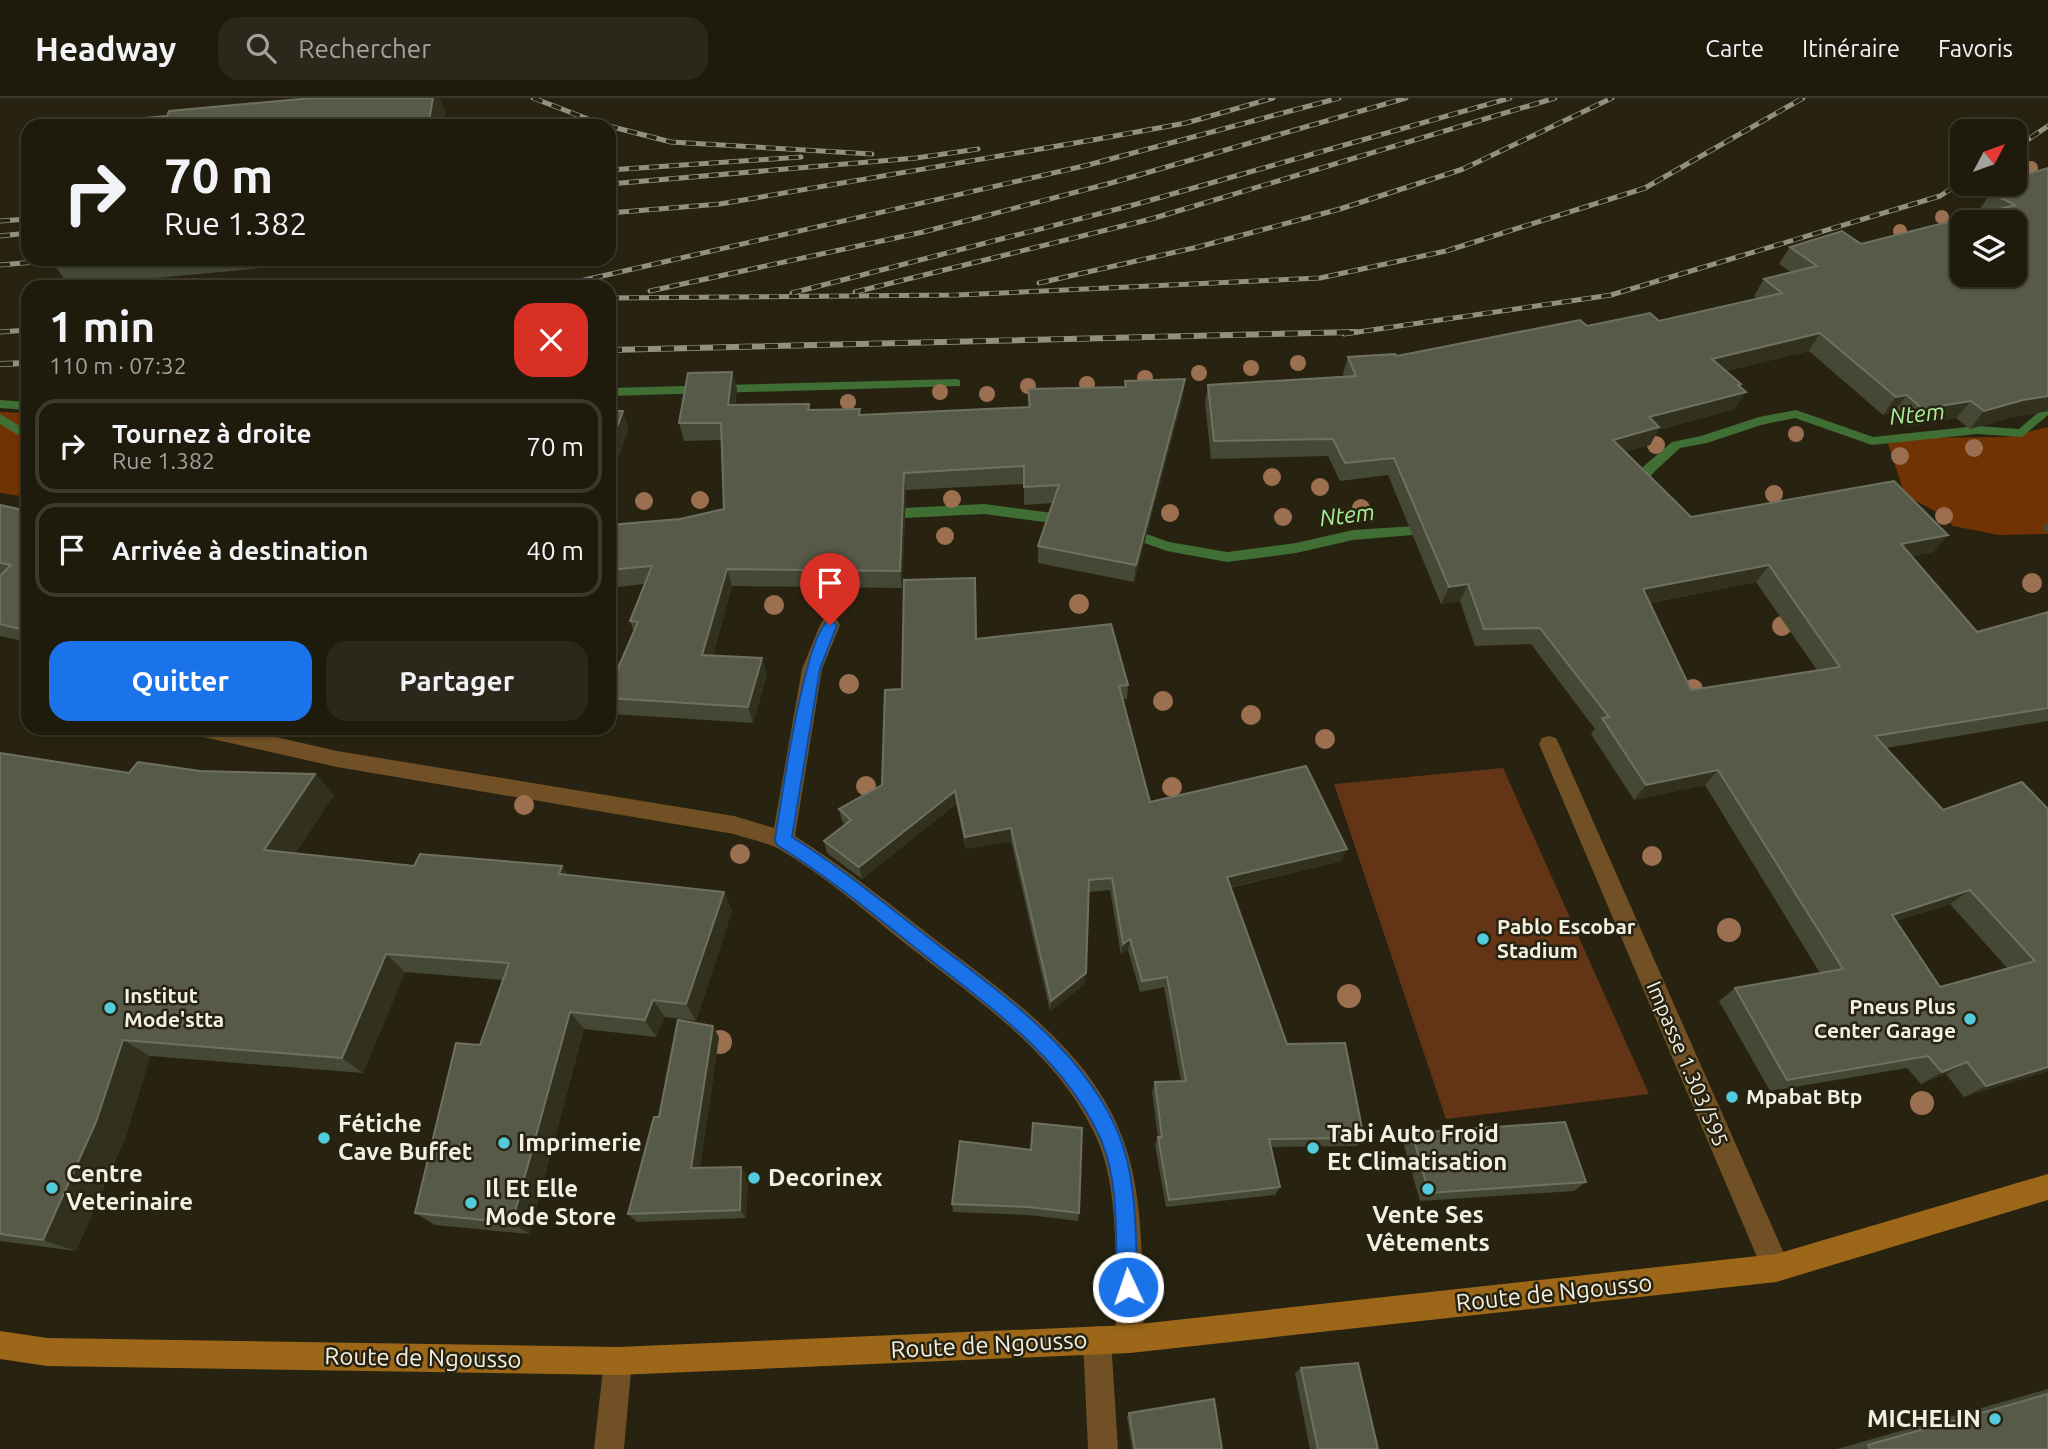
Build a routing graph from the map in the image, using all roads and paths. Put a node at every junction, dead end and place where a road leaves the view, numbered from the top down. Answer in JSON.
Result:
{"nodes":[{"id":1,"x":830,"y":625,"type":"dead end"},
{"id":2,"x":228,"y":735,"type":"edge"},
{"id":3,"x":1549,"y":744,"type":"dead end"},
{"id":4,"x":783,"y":840,"type":"junction"},
{"id":5,"x":2048,"y":1187,"type":"edge"},
{"id":6,"x":1776,"y":1268,"type":"junction"},
{"id":7,"x":1130,"y":1339,"type":"junction"},
{"id":8,"x":1097,"y":1340,"type":"junction"},
{"id":9,"x":0,"y":1345,"type":"edge"},
{"id":10,"x":618,"y":1362,"type":"junction"},
{"id":11,"x":609,"y":1449,"type":"edge"},
{"id":12,"x":1103,"y":1449,"type":"edge"}],
"edges":[{"from":1,"to":4,"type":"street"},
{"from":2,"to":4,"type":"street"},
{"from":3,"to":6,"type":"street","name":"Impasse 1.303/595"},
{"from":4,"to":7,"type":"street"},
{"from":5,"to":6,"type":"main road","name":"Route de Ngousso"},
{"from":6,"to":7,"type":"main road","name":"Route de Ngousso"},
{"from":7,"to":8,"type":"main road","name":"Route de Ngousso"},
{"from":8,"to":10,"type":"main road","name":"Route de Ngousso"},
{"from":8,"to":12,"type":"street"},
{"from":9,"to":10,"type":"main road","name":"Route de Ngousso"},
{"from":10,"to":11,"type":"street"}]}
